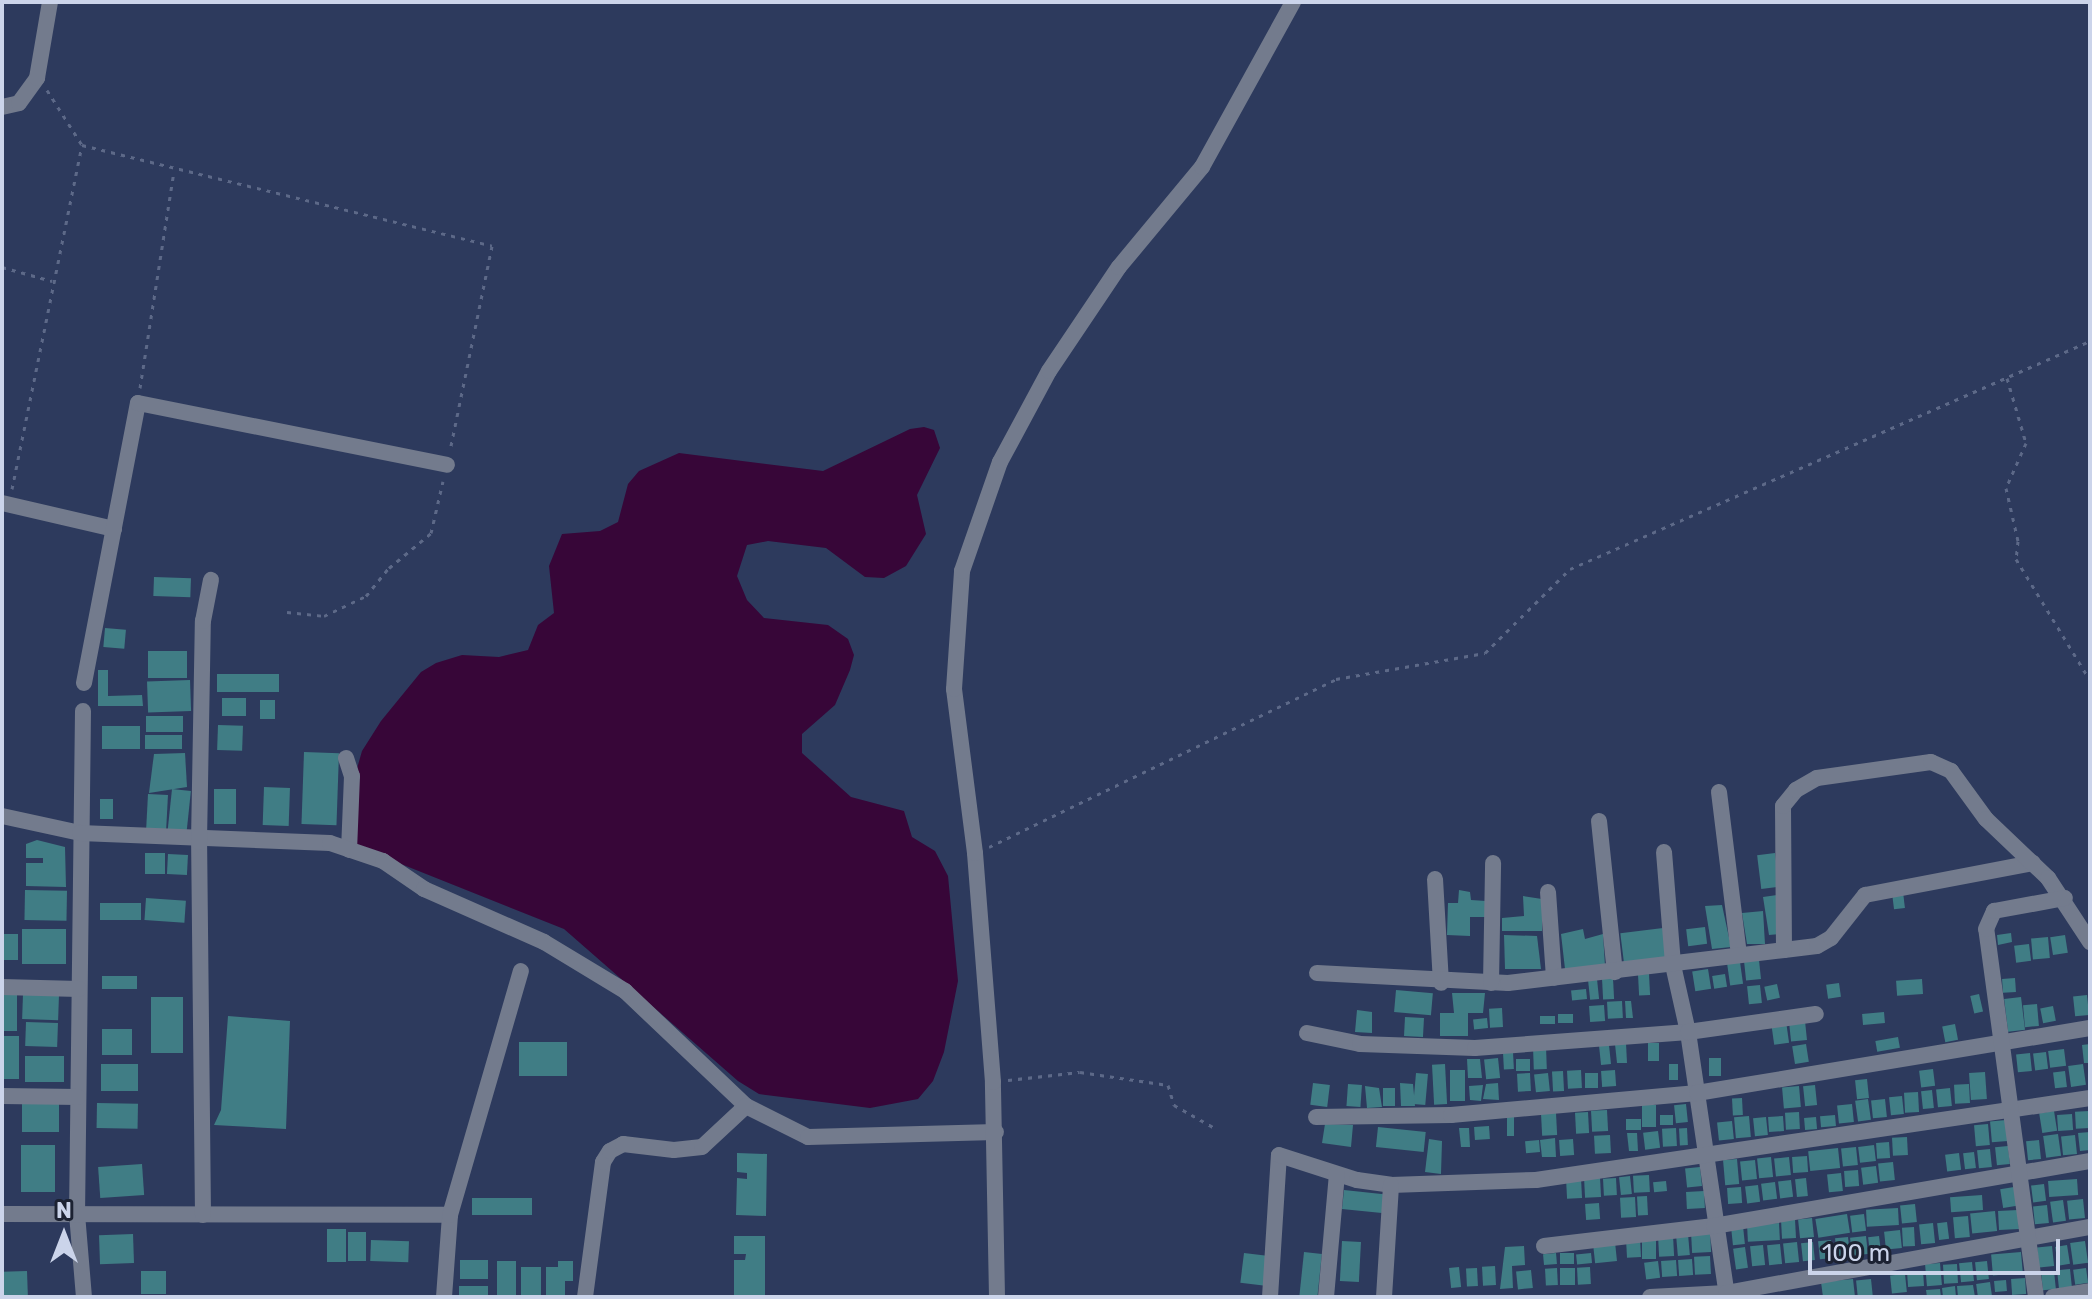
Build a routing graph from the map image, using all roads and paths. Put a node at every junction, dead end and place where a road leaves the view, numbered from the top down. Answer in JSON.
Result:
{"nodes":[{"id":1,"x":50,"y":2,"type":"edge"},
{"id":2,"x":1293,"y":2,"type":"edge"},
{"id":3,"x":37,"y":78,"type":"junction"},
{"id":4,"x":2,"y":107,"type":"edge"},
{"id":5,"x":82,"y":145,"type":"junction"},
{"id":6,"x":174,"y":171,"type":"junction"},
{"id":7,"x":2,"y":267,"type":"edge"},
{"id":8,"x":53,"y":281,"type":"junction"},
{"id":9,"x":2090,"y":341,"type":"edge"},
{"id":10,"x":2007,"y":378,"type":"junction"},
{"id":11,"x":138,"y":403,"type":"junction"},
{"id":12,"x":447,"y":465,"type":"junction"},
{"id":13,"x":5,"y":504,"type":"edge"},
{"id":14,"x":114,"y":529,"type":"junction"},
{"id":15,"x":211,"y":580,"type":"dead end"},
{"id":16,"x":287,"y":612,"type":"dead end"},
{"id":17,"x":2090,"y":680,"type":"edge"},
{"id":18,"x":84,"y":683,"type":"dead end"},
{"id":19,"x":83,"y":711,"type":"dead end"},
{"id":20,"x":346,"y":758,"type":"dead end"},
{"id":21,"x":1719,"y":792,"type":"dead end"},
{"id":22,"x":2,"y":816,"type":"edge"},
{"id":23,"x":1599,"y":821,"type":"dead end"},
{"id":24,"x":80,"y":833,"type":"junction"},
{"id":25,"x":199,"y":842,"type":"junction"},
{"id":26,"x":349,"y":850,"type":"junction"},
{"id":27,"x":1664,"y":852,"type":"dead end"},
{"id":28,"x":975,"y":853,"type":"junction"},
{"id":29,"x":1493,"y":863,"type":"dead end"},
{"id":30,"x":2033,"y":863,"type":"junction"},
{"id":31,"x":1435,"y":879,"type":"dead end"},
{"id":32,"x":1548,"y":892,"type":"dead end"},
{"id":33,"x":2065,"y":898,"type":"junction"},
{"id":34,"x":2090,"y":942,"type":"edge"},
{"id":35,"x":1784,"y":950,"type":"junction"},
{"id":36,"x":1739,"y":955,"type":"junction"},
{"id":37,"x":1673,"y":965,"type":"junction"},
{"id":38,"x":521,"y":971,"type":"dead end"},
{"id":39,"x":1615,"y":972,"type":"junction"},
{"id":40,"x":1317,"y":973,"type":"dead end"},
{"id":41,"x":1554,"y":978,"type":"junction"},
{"id":42,"x":1441,"y":983,"type":"junction"},
{"id":43,"x":1491,"y":983,"type":"junction"},
{"id":44,"x":2,"y":987,"type":"edge"},
{"id":45,"x":79,"y":989,"type":"junction"},
{"id":46,"x":1816,"y":1014,"type":"dead end"},
{"id":47,"x":2090,"y":1028,"type":"edge"},
{"id":48,"x":1688,"y":1032,"type":"junction"},
{"id":49,"x":1307,"y":1033,"type":"dead end"},
{"id":50,"x":2004,"y":1044,"type":"junction"},
{"id":51,"x":993,"y":1082,"type":"junction"},
{"id":52,"x":1697,"y":1093,"type":"junction"},
{"id":53,"x":2,"y":1096,"type":"edge"},
{"id":54,"x":78,"y":1097,"type":"junction"},
{"id":55,"x":2090,"y":1098,"type":"edge"},
{"id":56,"x":746,"y":1106,"type":"junction"},
{"id":57,"x":2012,"y":1111,"type":"junction"},
{"id":58,"x":1316,"y":1117,"type":"dead end"},
{"id":59,"x":1213,"y":1127,"type":"dead end"},
{"id":60,"x":996,"y":1132,"type":"junction"},
{"id":61,"x":1704,"y":1158,"type":"junction"},
{"id":62,"x":2090,"y":1161,"type":"edge"},
{"id":63,"x":1337,"y":1174,"type":"junction"},
{"id":64,"x":2020,"y":1174,"type":"junction"},
{"id":65,"x":1391,"y":1185,"type":"junction"},
{"id":66,"x":2,"y":1214,"type":"edge"},
{"id":67,"x":77,"y":1214,"type":"junction"},
{"id":68,"x":203,"y":1215,"type":"junction"},
{"id":69,"x":450,"y":1215,"type":"junction"},
{"id":70,"x":1714,"y":1226,"type":"junction"},
{"id":71,"x":2090,"y":1227,"type":"edge"},
{"id":72,"x":2028,"y":1237,"type":"junction"},
{"id":73,"x":1544,"y":1246,"type":"dead end"},
{"id":74,"x":2090,"y":1291,"type":"edge"},
{"id":75,"x":1727,"y":1295,"type":"edge"},
{"id":76,"x":84,"y":1297,"type":"edge"},
{"id":77,"x":444,"y":1297,"type":"edge"},
{"id":78,"x":585,"y":1297,"type":"edge"},
{"id":79,"x":997,"y":1297,"type":"edge"},
{"id":80,"x":1270,"y":1297,"type":"edge"},
{"id":81,"x":1326,"y":1297,"type":"edge"},
{"id":82,"x":1384,"y":1297,"type":"edge"},
{"id":83,"x":1650,"y":1297,"type":"edge"},
{"id":84,"x":2036,"y":1297,"type":"edge"},
{"id":85,"x":2053,"y":1297,"type":"edge"}],
"edges":[{"from":1,"to":3,"type":"street"},
{"from":2,"to":28,"type":"street"},
{"from":3,"to":4,"type":"street"},
{"from":3,"to":5,"type":"path"},
{"from":5,"to":6,"type":"path"},
{"from":5,"to":8,"type":"path"},
{"from":6,"to":11,"type":"path"},
{"from":6,"to":12,"type":"path"},
{"from":7,"to":8,"type":"path"},
{"from":8,"to":13,"type":"path"},
{"from":9,"to":10,"type":"path"},
{"from":10,"to":17,"type":"path"},
{"from":10,"to":28,"type":"path"},
{"from":11,"to":12,"type":"street"},
{"from":11,"to":14,"type":"street"},
{"from":12,"to":16,"type":"path"},
{"from":13,"to":14,"type":"street"},
{"from":14,"to":18,"type":"street"},
{"from":15,"to":25,"type":"street"},
{"from":19,"to":24,"type":"street"},
{"from":20,"to":26,"type":"street"},
{"from":21,"to":36,"type":"street"},
{"from":22,"to":24,"type":"street"},
{"from":23,"to":39,"type":"street"},
{"from":24,"to":25,"type":"street"},
{"from":24,"to":45,"type":"street"},
{"from":25,"to":26,"type":"street"},
{"from":25,"to":68,"type":"street"},
{"from":26,"to":56,"type":"street"},
{"from":27,"to":37,"type":"street"},
{"from":28,"to":51,"type":"street"},
{"from":29,"to":43,"type":"street"},
{"from":30,"to":33,"type":"street"},
{"from":30,"to":35,"type":"street"},
{"from":30,"to":35,"type":"street"},
{"from":31,"to":42,"type":"street"},
{"from":32,"to":41,"type":"street"},
{"from":33,"to":34,"type":"street"},
{"from":33,"to":50,"type":"street"},
{"from":35,"to":36,"type":"street"},
{"from":36,"to":37,"type":"street"},
{"from":37,"to":39,"type":"street"},
{"from":37,"to":48,"type":"street"},
{"from":38,"to":69,"type":"street"},
{"from":39,"to":41,"type":"street"},
{"from":40,"to":42,"type":"street"},
{"from":41,"to":43,"type":"street"},
{"from":42,"to":43,"type":"street"},
{"from":44,"to":45,"type":"street"},
{"from":45,"to":54,"type":"street"},
{"from":46,"to":48,"type":"street"},
{"from":47,"to":50,"type":"street"},
{"from":48,"to":49,"type":"street"},
{"from":48,"to":52,"type":"street"},
{"from":50,"to":52,"type":"street"},
{"from":50,"to":57,"type":"street"},
{"from":51,"to":59,"type":"path"},
{"from":51,"to":60,"type":"street"},
{"from":52,"to":58,"type":"street"},
{"from":52,"to":61,"type":"street"},
{"from":53,"to":54,"type":"street"},
{"from":54,"to":67,"type":"street"},
{"from":55,"to":57,"type":"street"},
{"from":56,"to":60,"type":"street"},
{"from":56,"to":78,"type":"street"},
{"from":57,"to":61,"type":"street"},
{"from":57,"to":64,"type":"street"},
{"from":60,"to":79,"type":"street"},
{"from":61,"to":65,"type":"street"},
{"from":61,"to":70,"type":"street"},
{"from":62,"to":64,"type":"street"},
{"from":63,"to":65,"type":"street"},
{"from":63,"to":80,"type":"street"},
{"from":63,"to":81,"type":"street"},
{"from":64,"to":70,"type":"street"},
{"from":64,"to":72,"type":"street"},
{"from":65,"to":82,"type":"street"},
{"from":66,"to":67,"type":"street"},
{"from":67,"to":68,"type":"street"},
{"from":67,"to":76,"type":"street"},
{"from":68,"to":69,"type":"street"},
{"from":69,"to":77,"type":"street"},
{"from":70,"to":73,"type":"street"},
{"from":70,"to":75,"type":"street"},
{"from":71,"to":72,"type":"street"},
{"from":72,"to":75,"type":"street"},
{"from":72,"to":84,"type":"street"},
{"from":74,"to":85,"type":"street"},
{"from":75,"to":83,"type":"street"}]}
